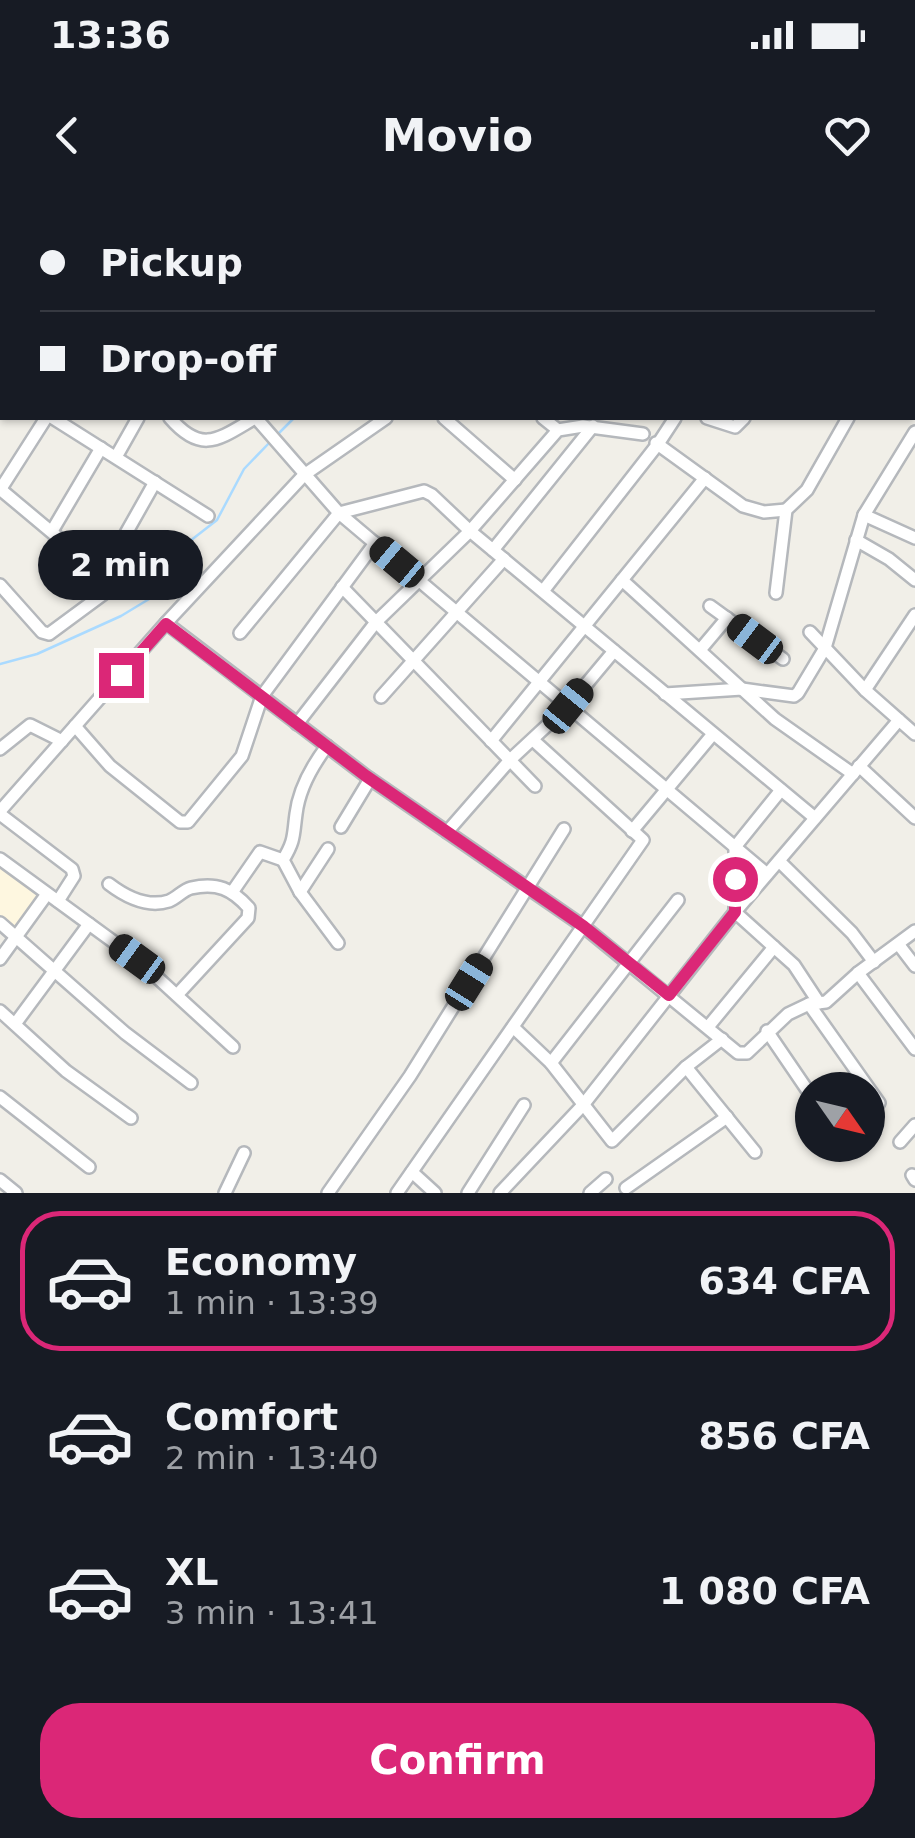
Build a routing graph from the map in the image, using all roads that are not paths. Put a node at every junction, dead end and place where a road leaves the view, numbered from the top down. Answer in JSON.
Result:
{"nodes":[{"id":1,"x":49,"y":420,"type":"edge"},
{"id":2,"x":53,"y":420,"type":"edge"},
{"id":3,"x":137,"y":420,"type":"edge"},
{"id":4,"x":252,"y":420,"type":"edge"},
{"id":5,"x":258,"y":420,"type":"edge"},
{"id":6,"x":383,"y":420,"type":"edge"},
{"id":7,"x":446,"y":420,"type":"edge"},
{"id":8,"x":622,"y":420,"type":"edge"},
{"id":9,"x":674,"y":420,"type":"edge"},
{"id":10,"x":711,"y":420,"type":"edge"},
{"id":11,"x":742,"y":420,"type":"edge"},
{"id":12,"x":847,"y":420,"type":"edge"},
{"id":13,"x":174,"y":422,"type":"edge"},
{"id":14,"x":568,"y":424,"type":"edge"},
{"id":15,"x":592,"y":426,"type":"junction"},
{"id":16,"x":915,"y":432,"type":"edge"},
{"id":17,"x":643,"y":434,"type":"junction"},
{"id":18,"x":658,"y":444,"type":"junction"},
{"id":19,"x":102,"y":448,"type":"junction"},
{"id":20,"x":116,"y":457,"type":"junction"},
{"id":21,"x":304,"y":475,"type":"junction"},
{"id":22,"x":705,"y":478,"type":"junction"},
{"id":23,"x":515,"y":480,"type":"junction"},
{"id":24,"x":155,"y":482,"type":"junction"},
{"id":25,"x":0,"y":490,"type":"edge"},
{"id":26,"x":786,"y":510,"type":"junction"},
{"id":27,"x":339,"y":513,"type":"junction"},
{"id":28,"x":864,"y":514,"type":"junction"},
{"id":29,"x":208,"y":516,"type":"dead end"},
{"id":30,"x":52,"y":531,"type":"junction"},
{"id":31,"x":470,"y":531,"type":"junction"},
{"id":32,"x":915,"y":538,"type":"edge"},
{"id":33,"x":856,"y":540,"type":"junction"},
{"id":34,"x":375,"y":543,"type":"junction"},
{"id":35,"x":499,"y":554,"type":"junction"},
{"id":36,"x":103,"y":574,"type":"junction"},
{"id":37,"x":914,"y":575,"type":"edge"},
{"id":38,"x":419,"y":580,"type":"junction"},
{"id":39,"x":622,"y":580,"type":"junction"},
{"id":40,"x":0,"y":585,"type":"edge"},
{"id":41,"x":342,"y":587,"type":"junction"},
{"id":42,"x":543,"y":592,"type":"junction"},
{"id":43,"x":776,"y":593,"type":"dead end"},
{"id":44,"x":710,"y":606,"type":"dead end"},
{"id":45,"x":457,"y":612,"type":"junction"},
{"id":46,"x":915,"y":615,"type":"edge"},
{"id":47,"x":727,"y":618,"type":"junction"},
{"id":48,"x":376,"y":622,"type":"junction"},
{"id":49,"x":166,"y":624,"type":"junction"},
{"id":50,"x":584,"y":626,"type":"junction"},
{"id":51,"x":240,"y":632,"type":"dead end"},
{"id":52,"x":810,"y":632,"type":"dead end"},
{"id":53,"x":825,"y":648,"type":"junction"},
{"id":54,"x":700,"y":650,"type":"junction"},
{"id":55,"x":614,"y":651,"type":"junction"},
{"id":56,"x":783,"y":659,"type":"dead end"},
{"id":57,"x":414,"y":661,"type":"junction"},
{"id":58,"x":539,"y":682,"type":"junction"},
{"id":59,"x":742,"y":688,"type":"junction"},
{"id":60,"x":865,"y":690,"type":"junction"},
{"id":61,"x":665,"y":694,"type":"junction"},
{"id":62,"x":262,"y":696,"type":"junction"},
{"id":63,"x":381,"y":698,"type":"dead end"},
{"id":64,"x":568,"y":706,"type":"junction"},
{"id":65,"x":899,"y":720,"type":"junction"},
{"id":66,"x":297,"y":724,"type":"junction"},
{"id":67,"x":75,"y":726,"type":"junction"},
{"id":68,"x":713,"y":734,"type":"junction"},
{"id":69,"x":915,"y":734,"type":"edge"},
{"id":70,"x":533,"y":740,"type":"junction"},
{"id":71,"x":62,"y":741,"type":"junction"},
{"id":72,"x":491,"y":741,"type":"junction"},
{"id":73,"x":327,"y":746,"type":"junction"},
{"id":74,"x":0,"y":749,"type":"edge"},
{"id":75,"x":510,"y":760,"type":"junction"},
{"id":76,"x":856,"y":770,"type":"junction"},
{"id":77,"x":370,"y":779,"type":"junction"},
{"id":78,"x":535,"y":786,"type":"dead end"},
{"id":79,"x":667,"y":789,"type":"junction"},
{"id":80,"x":781,"y":790,"type":"junction"},
{"id":81,"x":0,"y":812,"type":"edge"},
{"id":82,"x":814,"y":818,"type":"junction"},
{"id":83,"x":915,"y":818,"type":"edge"},
{"id":84,"x":341,"y":827,"type":"dead end"},
{"id":85,"x":564,"y":830,"type":"dead end"},
{"id":86,"x":632,"y":831,"type":"junction"},
{"id":87,"x":448,"y":832,"type":"junction"},
{"id":88,"x":735,"y":846,"type":"junction"},
{"id":89,"x":328,"y":849,"type":"dead end"},
{"id":90,"x":0,"y":860,"type":"edge"},
{"id":91,"x":284,"y":860,"type":"junction"},
{"id":92,"x":778,"y":861,"type":"junction"},
{"id":93,"x":768,"y":874,"type":"junction"},
{"id":94,"x":109,"y":884,"type":"dead end"},
{"id":95,"x":528,"y":887,"type":"junction"},
{"id":96,"x":233,"y":891,"type":"junction"},
{"id":97,"x":300,"y":892,"type":"junction"},
{"id":98,"x":53,"y":898,"type":"junction"},
{"id":99,"x":678,"y":900,"type":"dead end"},
{"id":100,"x":735,"y":912,"type":"junction"},
{"id":101,"x":0,"y":923,"type":"edge"},
{"id":102,"x":89,"y":924,"type":"junction"},
{"id":103,"x":583,"y":926,"type":"junction"},
{"id":104,"x":915,"y":931,"type":"edge"},
{"id":105,"x":16,"y":938,"type":"junction"},
{"id":106,"x":338,"y":942,"type":"dead end"},
{"id":107,"x":899,"y":945,"type":"junction"},
{"id":108,"x":774,"y":947,"type":"junction"},
{"id":109,"x":0,"y":959,"type":"edge"},
{"id":110,"x":874,"y":962,"type":"junction"},
{"id":111,"x":630,"y":964,"type":"junction"},
{"id":112,"x":915,"y":966,"type":"edge"},
{"id":113,"x":54,"y":971,"type":"junction"},
{"id":114,"x":858,"y":973,"type":"junction"},
{"id":115,"x":177,"y":995,"type":"junction"},
{"id":116,"x":669,"y":995,"type":"junction"},
{"id":117,"x":814,"y":1004,"type":"junction"},
{"id":118,"x":0,"y":1010,"type":"edge"},
{"id":119,"x":15,"y":1024,"type":"junction"},
{"id":120,"x":513,"y":1026,"type":"junction"},
{"id":121,"x":708,"y":1028,"type":"junction"},
{"id":122,"x":767,"y":1032,"type":"junction"},
{"id":123,"x":722,"y":1039,"type":"junction"},
{"id":124,"x":233,"y":1047,"type":"dead end"},
{"id":125,"x":915,"y":1049,"type":"edge"},
{"id":126,"x":551,"y":1063,"type":"junction"},
{"id":127,"x":686,"y":1067,"type":"junction"},
{"id":128,"x":795,"y":1072,"type":"edge"},
{"id":129,"x":858,"y":1072,"type":"edge"},
{"id":130,"x":190,"y":1083,"type":"dead end"},
{"id":131,"x":0,"y":1098,"type":"edge"},
{"id":132,"x":524,"y":1105,"type":"dead end"},
{"id":133,"x":583,"y":1105,"type":"junction"},
{"id":134,"x":727,"y":1117,"type":"junction"},
{"id":135,"x":131,"y":1118,"type":"dead end"},
{"id":136,"x":915,"y":1125,"type":"edge"},
{"id":137,"x":900,"y":1142,"type":"dead end"},
{"id":138,"x":755,"y":1152,"type":"dead end"},
{"id":139,"x":244,"y":1153,"type":"dead end"},
{"id":140,"x":89,"y":1167,"type":"dead end"},
{"id":141,"x":412,"y":1172,"type":"junction"},
{"id":142,"x":0,"y":1180,"type":"edge"},
{"id":143,"x":606,"y":1180,"type":"dead end"},
{"id":144,"x":626,"y":1188,"type":"dead end"},
{"id":145,"x":16,"y":1193,"type":"edge"},
{"id":146,"x":225,"y":1193,"type":"edge"},
{"id":147,"x":328,"y":1193,"type":"edge"},
{"id":148,"x":397,"y":1193,"type":"edge"},
{"id":149,"x":435,"y":1193,"type":"edge"},
{"id":150,"x":468,"y":1193,"type":"edge"},
{"id":151,"x":500,"y":1193,"type":"edge"},
{"id":152,"x":590,"y":1193,"type":"edge"}],
"edges":[{"from":1,"to":25,"type":"street"},
{"from":2,"to":19,"type":"street"},
{"from":3,"to":20,"type":"street"},
{"from":4,"to":13,"type":"street"},
{"from":5,"to":21,"type":"street"},
{"from":6,"to":21,"type":"street"},
{"from":7,"to":23,"type":"street"},
{"from":8,"to":17,"type":"street"},
{"from":9,"to":18,"type":"street"},
{"from":10,"to":11,"type":"street"},
{"from":12,"to":26,"type":"street"},
{"from":14,"to":15,"type":"street"},
{"from":14,"to":23,"type":"street"},
{"from":15,"to":17,"type":"street"},
{"from":15,"to":35,"type":"street"},
{"from":16,"to":28,"type":"street"},
{"from":17,"to":18,"type":"street"},
{"from":18,"to":22,"type":"street"},
{"from":18,"to":42,"type":"street"},
{"from":19,"to":20,"type":"street"},
{"from":19,"to":30,"type":"street"},
{"from":20,"to":24,"type":"street"},
{"from":21,"to":27,"type":"street"},
{"from":21,"to":49,"type":"street"},
{"from":22,"to":26,"type":"street"},
{"from":22,"to":39,"type":"street"},
{"from":23,"to":31,"type":"street"},
{"from":24,"to":29,"type":"street"},
{"from":24,"to":36,"type":"street"},
{"from":25,"to":30,"type":"street"},
{"from":26,"to":43,"type":"street"},
{"from":27,"to":31,"type":"street"},
{"from":27,"to":34,"type":"street"},
{"from":27,"to":51,"type":"street"},
{"from":28,"to":32,"type":"street"},
{"from":28,"to":33,"type":"street"},
{"from":30,"to":36,"type":"street"},
{"from":31,"to":35,"type":"street"},
{"from":31,"to":38,"type":"street"},
{"from":33,"to":37,"type":"street"},
{"from":33,"to":53,"type":"street"},
{"from":34,"to":38,"type":"street"},
{"from":34,"to":41,"type":"street"},
{"from":35,"to":42,"type":"street"},
{"from":35,"to":45,"type":"street"},
{"from":36,"to":40,"type":"street"},
{"from":38,"to":45,"type":"street"},
{"from":38,"to":48,"type":"street"},
{"from":39,"to":50,"type":"street"},
{"from":39,"to":54,"type":"street"},
{"from":41,"to":48,"type":"street"},
{"from":41,"to":62,"type":"street"},
{"from":42,"to":50,"type":"street"},
{"from":44,"to":47,"type":"street"},
{"from":45,"to":57,"type":"street"},
{"from":45,"to":58,"type":"street"},
{"from":46,"to":60,"type":"street"},
{"from":47,"to":54,"type":"street"},
{"from":47,"to":56,"type":"street"},
{"from":48,"to":57,"type":"street"},
{"from":48,"to":66,"type":"street"},
{"from":49,"to":62,"type":"street"},
{"from":49,"to":67,"type":"street"},
{"from":50,"to":55,"type":"street"},
{"from":50,"to":58,"type":"street"},
{"from":52,"to":53,"type":"street"},
{"from":53,"to":59,"type":"street"},
{"from":53,"to":60,"type":"street"},
{"from":54,"to":59,"type":"street"},
{"from":55,"to":61,"type":"street"},
{"from":55,"to":64,"type":"street"},
{"from":57,"to":63,"type":"street"},
{"from":57,"to":72,"type":"street"},
{"from":58,"to":64,"type":"street"},
{"from":58,"to":72,"type":"street"},
{"from":59,"to":61,"type":"street"},
{"from":59,"to":76,"type":"street"},
{"from":60,"to":65,"type":"street"},
{"from":61,"to":68,"type":"street"},
{"from":62,"to":66,"type":"street"},
{"from":62,"to":67,"type":"street"},
{"from":64,"to":70,"type":"street"},
{"from":64,"to":79,"type":"street"},
{"from":65,"to":69,"type":"street"},
{"from":65,"to":76,"type":"street"},
{"from":66,"to":73,"type":"street"},
{"from":67,"to":71,"type":"street"},
{"from":68,"to":79,"type":"street"},
{"from":68,"to":80,"type":"street"},
{"from":70,"to":75,"type":"street"},
{"from":70,"to":86,"type":"street"},
{"from":71,"to":74,"type":"street"},
{"from":71,"to":81,"type":"street"},
{"from":72,"to":75,"type":"street"},
{"from":73,"to":77,"type":"street"},
{"from":73,"to":91,"type":"street"},
{"from":75,"to":78,"type":"street"},
{"from":75,"to":87,"type":"street"},
{"from":76,"to":82,"type":"street"},
{"from":76,"to":83,"type":"street"},
{"from":77,"to":84,"type":"street"},
{"from":77,"to":87,"type":"street"},
{"from":79,"to":86,"type":"street"},
{"from":79,"to":88,"type":"street"},
{"from":80,"to":82,"type":"street"},
{"from":80,"to":88,"type":"street"},
{"from":81,"to":98,"type":"street"},
{"from":82,"to":92,"type":"street"},
{"from":85,"to":95,"type":"street"},
{"from":86,"to":103,"type":"street"},
{"from":87,"to":95,"type":"street"},
{"from":88,"to":93,"type":"street"},
{"from":88,"to":100,"type":"street"},
{"from":89,"to":97,"type":"street"},
{"from":90,"to":98,"type":"street"},
{"from":91,"to":96,"type":"street"},
{"from":91,"to":97,"type":"street"},
{"from":92,"to":93,"type":"street"},
{"from":92,"to":110,"type":"street"},
{"from":93,"to":100,"type":"street"},
{"from":94,"to":96,"type":"street"},
{"from":95,"to":103,"type":"street"},
{"from":95,"to":147,"type":"street"},
{"from":96,"to":115,"type":"street"},
{"from":97,"to":106,"type":"street"},
{"from":98,"to":102,"type":"street"},
{"from":98,"to":105,"type":"street"},
{"from":99,"to":111,"type":"street"},
{"from":100,"to":108,"type":"street"},
{"from":100,"to":116,"type":"street"},
{"from":101,"to":105,"type":"street"},
{"from":102,"to":113,"type":"street"},
{"from":102,"to":115,"type":"street"},
{"from":103,"to":111,"type":"street"},
{"from":103,"to":120,"type":"street"},
{"from":104,"to":107,"type":"street"},
{"from":105,"to":109,"type":"street"},
{"from":105,"to":113,"type":"street"},
{"from":107,"to":110,"type":"street"},
{"from":107,"to":112,"type":"street"},
{"from":108,"to":117,"type":"street"},
{"from":108,"to":121,"type":"street"},
{"from":110,"to":114,"type":"street"},
{"from":111,"to":116,"type":"street"},
{"from":111,"to":126,"type":"street"},
{"from":113,"to":119,"type":"street"},
{"from":113,"to":130,"type":"street"},
{"from":114,"to":117,"type":"street"},
{"from":114,"to":125,"type":"street"},
{"from":115,"to":124,"type":"street"},
{"from":116,"to":121,"type":"street"},
{"from":116,"to":133,"type":"street"},
{"from":117,"to":122,"type":"street"},
{"from":117,"to":129,"type":"street"},
{"from":118,"to":119,"type":"street"},
{"from":119,"to":135,"type":"street"},
{"from":120,"to":126,"type":"street"},
{"from":120,"to":141,"type":"street"},
{"from":121,"to":123,"type":"street"},
{"from":122,"to":123,"type":"street"},
{"from":122,"to":128,"type":"street"},
{"from":123,"to":127,"type":"street"},
{"from":126,"to":133,"type":"street"},
{"from":127,"to":133,"type":"street"},
{"from":127,"to":134,"type":"street"},
{"from":131,"to":140,"type":"street"},
{"from":132,"to":150,"type":"street"},
{"from":133,"to":151,"type":"street"},
{"from":134,"to":138,"type":"street"},
{"from":134,"to":144,"type":"street"},
{"from":136,"to":137,"type":"street"},
{"from":139,"to":146,"type":"street"},
{"from":141,"to":148,"type":"street"},
{"from":141,"to":149,"type":"street"},
{"from":142,"to":145,"type":"street"},
{"from":143,"to":152,"type":"street"}]}
